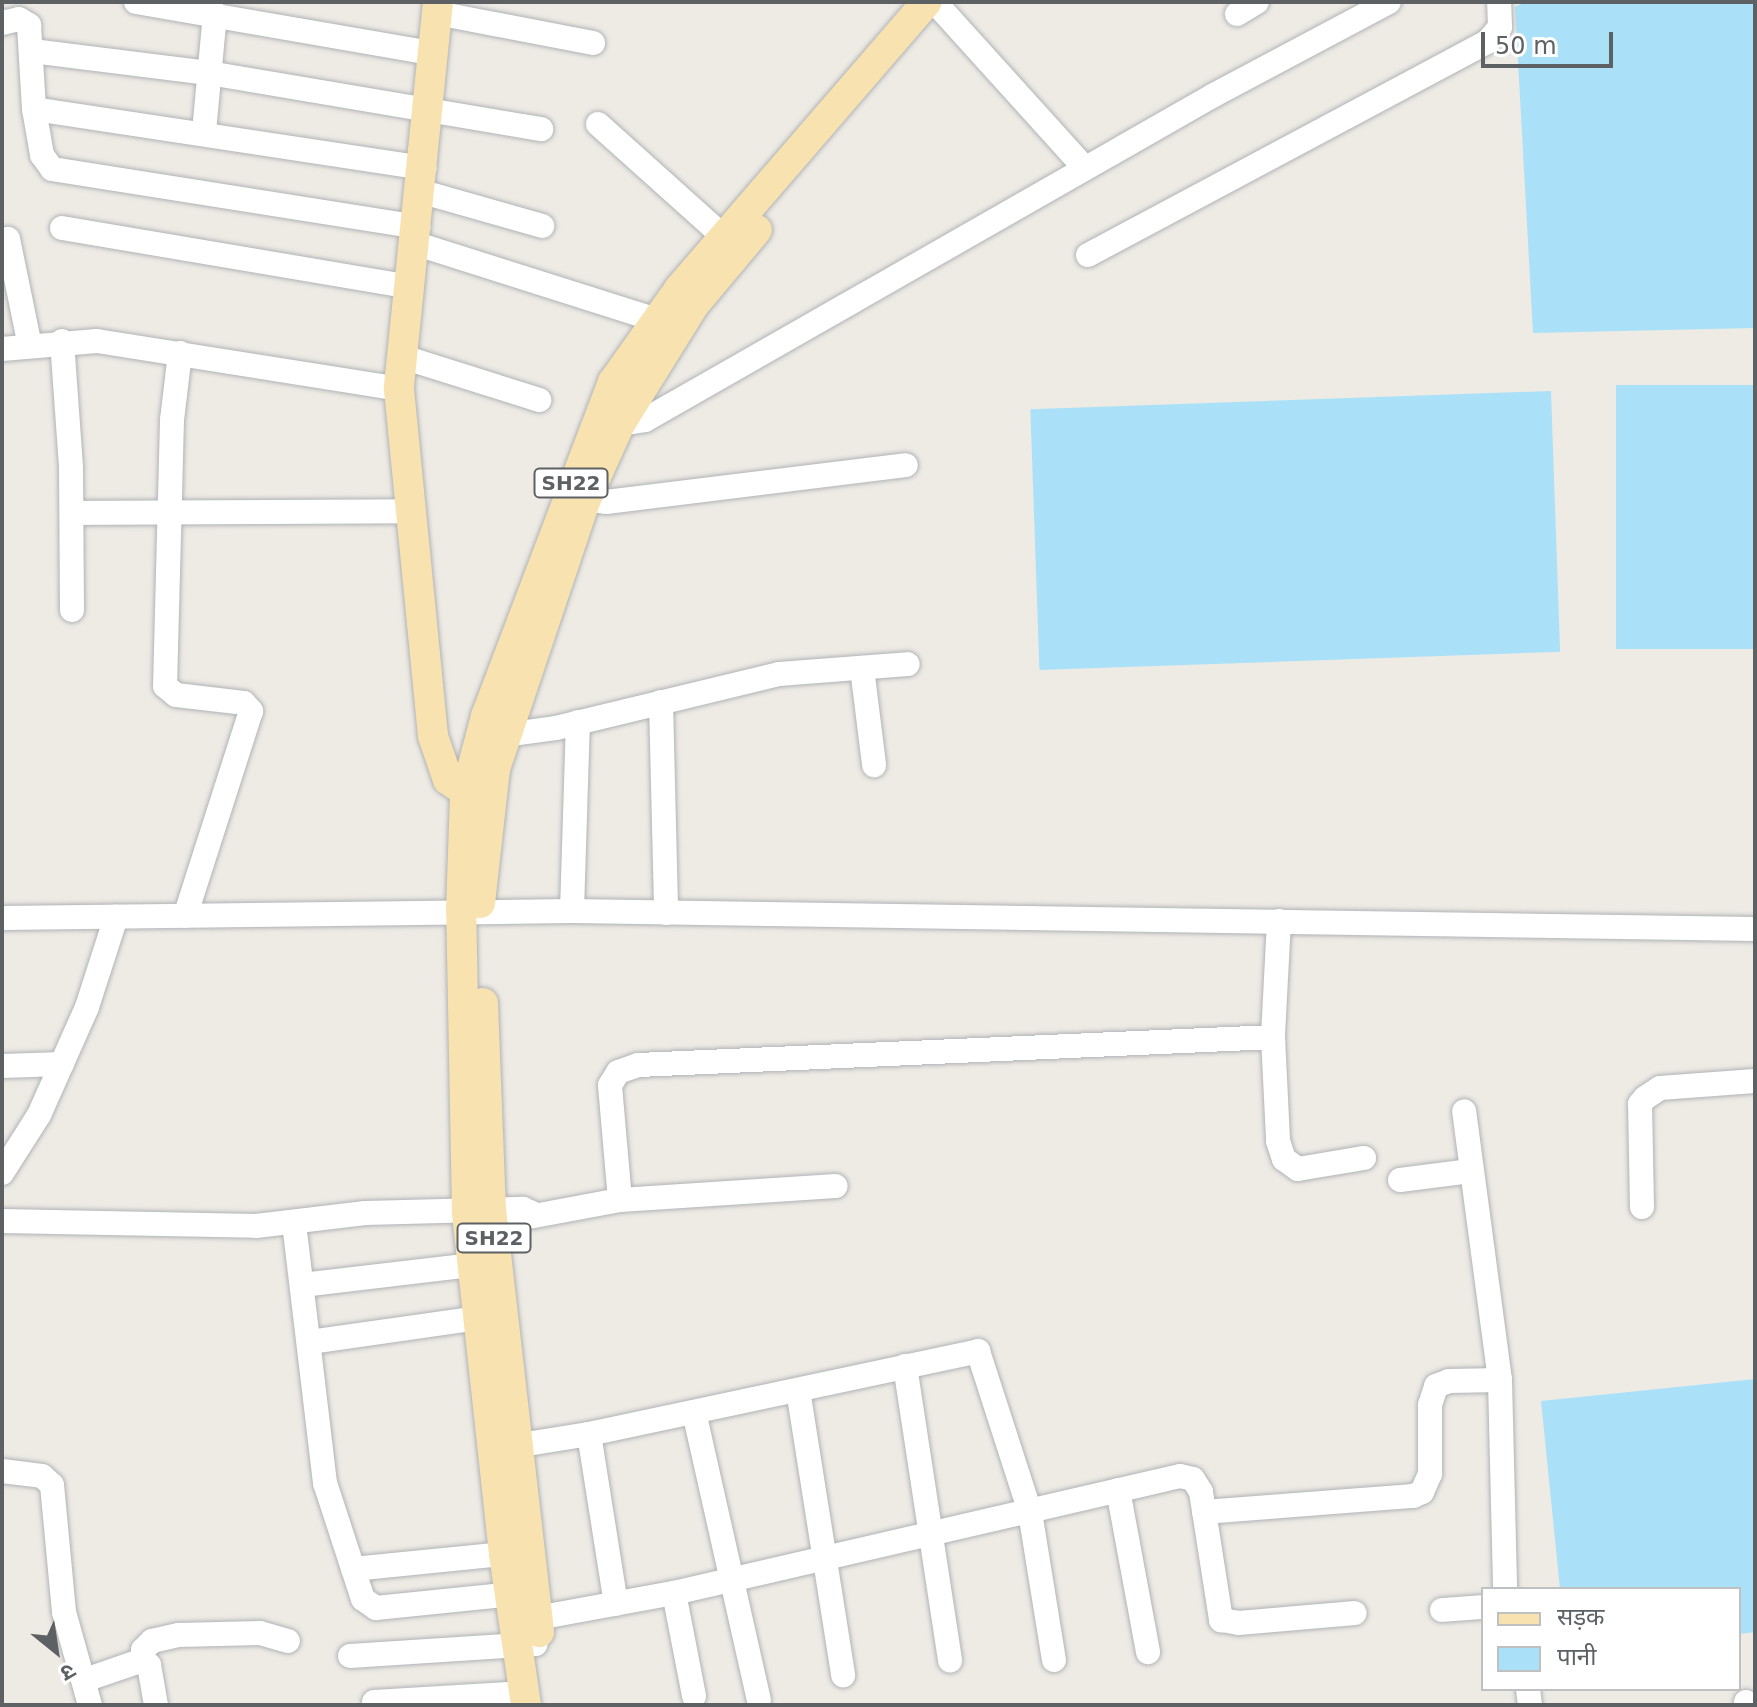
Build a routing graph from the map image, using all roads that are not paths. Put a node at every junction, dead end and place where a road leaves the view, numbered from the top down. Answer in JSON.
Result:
{"nodes":[{"id":1,"x":136,"y":2,"type":"edge"},
{"id":2,"x":1389,"y":2,"type":"edge"},
{"id":3,"x":1499,"y":2,"type":"edge"},
{"id":4,"x":939,"y":5,"type":"edge"},
{"id":5,"x":438,"y":8,"type":"edge"},
{"id":6,"x":215,"y":14,"type":"junction"},
{"id":7,"x":2,"y":23,"type":"edge"},
{"id":8,"x":593,"y":43,"type":"dead end"},
{"id":9,"x":32,"y":51,"type":"junction"},
{"id":10,"x":432,"y":53,"type":"junction"},
{"id":11,"x":209,"y":73,"type":"junction"},
{"id":12,"x":875,"y":76,"type":"junction"},
{"id":13,"x":34,"y":109,"type":"junction"},
{"id":14,"x":430,"y":109,"type":"junction"},
{"id":15,"x":598,"y":124,"type":"dead end"},
{"id":16,"x":541,"y":129,"type":"dead end"},
{"id":17,"x":204,"y":132,"type":"junction"},
{"id":18,"x":1085,"y":168,"type":"junction"},
{"id":19,"x":424,"y":180,"type":"junction"},
{"id":20,"x":542,"y":226,"type":"dead end"},
{"id":21,"x":62,"y":228,"type":"dead end"},
{"id":22,"x":417,"y":235,"type":"junction"},
{"id":23,"x":724,"y":237,"type":"junction"},
{"id":24,"x":2,"y":241,"type":"edge"},
{"id":25,"x":1088,"y":255,"type":"dead end"},
{"id":26,"x":411,"y":287,"type":"junction"},
{"id":27,"x":656,"y":320,"type":"junction"},
{"id":28,"x":62,"y":341,"type":"junction"},
{"id":29,"x":30,"y":346,"type":"junction"},
{"id":30,"x":2,"y":349,"type":"edge"},
{"id":31,"x":180,"y":353,"type":"junction"},
{"id":32,"x":403,"y":357,"type":"junction"},
{"id":33,"x":399,"y":389,"type":"junction"},
{"id":34,"x":539,"y":400,"type":"dead end"},
{"id":35,"x":620,"y":424,"type":"junction"},
{"id":36,"x":906,"y":465,"type":"dead end"},
{"id":37,"x":576,"y":498,"type":"junction"},
{"id":38,"x":408,"y":511,"type":"junction"},
{"id":39,"x":172,"y":512,"type":"junction"},
{"id":40,"x":72,"y":513,"type":"junction"},
{"id":41,"x":72,"y":610,"type":"dead end"},
{"id":42,"x":908,"y":664,"type":"dead end"},
{"id":43,"x":862,"y":668,"type":"junction"},
{"id":44,"x":661,"y":702,"type":"junction"},
{"id":45,"x":578,"y":722,"type":"junction"},
{"id":46,"x":504,"y":735,"type":"junction"},
{"id":47,"x":874,"y":765,"type":"dead end"},
{"id":48,"x":477,"y":800,"type":"junction"},
{"id":49,"x":470,"y":910,"type":"junction"},
{"id":50,"x":572,"y":911,"type":"junction"},
{"id":51,"x":666,"y":913,"type":"junction"},
{"id":52,"x":185,"y":916,"type":"junction"},
{"id":53,"x":116,"y":917,"type":"junction"},
{"id":54,"x":2,"y":918,"type":"edge"},
{"id":55,"x":1273,"y":921,"type":"junction"},
{"id":56,"x":1755,"y":929,"type":"edge"},
{"id":57,"x":1273,"y":1037,"type":"junction"},
{"id":58,"x":62,"y":1064,"type":"junction"},
{"id":59,"x":2,"y":1066,"type":"edge"},
{"id":60,"x":1755,"y":1081,"type":"edge"},
{"id":61,"x":1464,"y":1111,"type":"dead end"},
{"id":62,"x":11,"y":1150,"type":"edge"},
{"id":63,"x":1364,"y":1158,"type":"dead end"},
{"id":64,"x":1470,"y":1171,"type":"junction"},
{"id":65,"x":2,"y":1173,"type":"edge"},
{"id":66,"x":1400,"y":1180,"type":"dead end"},
{"id":67,"x":836,"y":1186,"type":"dead end"},
{"id":68,"x":620,"y":1200,"type":"junction"},
{"id":69,"x":1642,"y":1207,"type":"dead end"},
{"id":70,"x":483,"y":1214,"type":"junction"},
{"id":71,"x":2,"y":1221,"type":"edge"},
{"id":72,"x":294,"y":1223,"type":"junction"},
{"id":73,"x":473,"y":1265,"type":"junction"},
{"id":74,"x":302,"y":1285,"type":"junction"},
{"id":75,"x":479,"y":1318,"type":"junction"},
{"id":76,"x":310,"y":1342,"type":"junction"},
{"id":77,"x":905,"y":1366,"type":"junction"},
{"id":78,"x":1500,"y":1380,"type":"junction"},
{"id":79,"x":798,"y":1390,"type":"junction"},
{"id":80,"x":694,"y":1412,"type":"junction"},
{"id":81,"x":589,"y":1434,"type":"junction"},
{"id":82,"x":507,"y":1447,"type":"junction"},
{"id":83,"x":2,"y":1471,"type":"edge"},
{"id":84,"x":1118,"y":1490,"type":"junction"},
{"id":85,"x":1030,"y":1512,"type":"junction"},
{"id":86,"x":1204,"y":1512,"type":"junction"},
{"id":87,"x":930,"y":1533,"type":"junction"},
{"id":88,"x":504,"y":1554,"type":"junction"},
{"id":89,"x":824,"y":1556,"type":"junction"},
{"id":90,"x":353,"y":1569,"type":"junction"},
{"id":91,"x":730,"y":1580,"type":"junction"},
{"id":92,"x":1505,"y":1587,"type":"edge"},
{"id":93,"x":674,"y":1593,"type":"junction"},
{"id":94,"x":616,"y":1604,"type":"junction"},
{"id":95,"x":1481,"y":1607,"type":"edge"},
{"id":96,"x":1442,"y":1610,"type":"dead end"},
{"id":97,"x":1355,"y":1613,"type":"dead end"},
{"id":98,"x":525,"y":1625,"type":"junction"},
{"id":99,"x":288,"y":1641,"type":"dead end"},
{"id":100,"x":1148,"y":1652,"type":"dead end"},
{"id":101,"x":350,"y":1656,"type":"dead end"},
{"id":102,"x":143,"y":1660,"type":"junction"},
{"id":103,"x":1054,"y":1660,"type":"dead end"},
{"id":104,"x":950,"y":1661,"type":"dead end"},
{"id":105,"x":843,"y":1675,"type":"dead end"},
{"id":106,"x":85,"y":1680,"type":"junction"},
{"id":107,"x":694,"y":1696,"type":"dead end"},
{"id":108,"x":759,"y":1700,"type":"dead end"},
{"id":109,"x":532,"y":1701,"type":"edge"},
{"id":110,"x":374,"y":1702,"type":"dead end"},
{"id":111,"x":90,"y":1705,"type":"edge"},
{"id":112,"x":156,"y":1705,"type":"edge"}],
"edges":[{"from":1,"to":6,"type":"street"},
{"from":2,"to":18,"type":"street"},
{"from":3,"to":25,"type":"street"},
{"from":4,"to":12,"type":"main road","number":"SH22"},
{"from":4,"to":18,"type":"street"},
{"from":5,"to":8,"type":"street"},
{"from":5,"to":10,"type":"main road"},
{"from":6,"to":10,"type":"street"},
{"from":6,"to":11,"type":"street"},
{"from":7,"to":9,"type":"street"},
{"from":9,"to":11,"type":"street"},
{"from":9,"to":13,"type":"street"},
{"from":10,"to":14,"type":"main road"},
{"from":11,"to":14,"type":"street"},
{"from":11,"to":17,"type":"street"},
{"from":12,"to":23,"type":"main road","number":"SH22"},
{"from":12,"to":35,"type":"main road","number":"SH22"},
{"from":13,"to":17,"type":"street"},
{"from":13,"to":22,"type":"street"},
{"from":14,"to":16,"type":"street"},
{"from":14,"to":19,"type":"main road"},
{"from":15,"to":23,"type":"street"},
{"from":17,"to":19,"type":"street"},
{"from":18,"to":35,"type":"street"},
{"from":19,"to":20,"type":"street"},
{"from":19,"to":22,"type":"main road"},
{"from":21,"to":26,"type":"street"},
{"from":22,"to":26,"type":"main road"},
{"from":22,"to":27,"type":"street"},
{"from":23,"to":27,"type":"main road","number":"SH22"},
{"from":24,"to":29,"type":"street"},
{"from":26,"to":32,"type":"main road"},
{"from":27,"to":37,"type":"main road","number":"SH22"},
{"from":28,"to":29,"type":"street"},
{"from":28,"to":31,"type":"street"},
{"from":28,"to":40,"type":"street"},
{"from":29,"to":30,"type":"street"},
{"from":31,"to":33,"type":"street"},
{"from":31,"to":39,"type":"street"},
{"from":32,"to":33,"type":"main road"},
{"from":32,"to":34,"type":"street"},
{"from":33,"to":38,"type":"main road"},
{"from":35,"to":37,"type":"main road","number":"SH22"},
{"from":36,"to":37,"type":"street"},
{"from":37,"to":46,"type":"main road","number":"SH22"},
{"from":37,"to":48,"type":"main road","number":"SH22"},
{"from":38,"to":39,"type":"street"},
{"from":38,"to":48,"type":"main road"},
{"from":39,"to":40,"type":"street"},
{"from":39,"to":52,"type":"street"},
{"from":40,"to":41,"type":"street"},
{"from":42,"to":43,"type":"street"},
{"from":43,"to":44,"type":"street"},
{"from":43,"to":47,"type":"street"},
{"from":44,"to":45,"type":"street"},
{"from":44,"to":51,"type":"street"},
{"from":45,"to":46,"type":"street"},
{"from":45,"to":50,"type":"street"},
{"from":46,"to":48,"type":"main road","number":"SH22"},
{"from":48,"to":49,"type":"main road","number":"SH22"},
{"from":49,"to":50,"type":"street"},
{"from":49,"to":52,"type":"street"},
{"from":49,"to":70,"type":"main road","number":"SH22"},
{"from":50,"to":51,"type":"street"},
{"from":51,"to":55,"type":"street"},
{"from":52,"to":53,"type":"street"},
{"from":53,"to":54,"type":"street"},
{"from":53,"to":58,"type":"street"},
{"from":55,"to":56,"type":"street"},
{"from":55,"to":57,"type":"street"},
{"from":57,"to":63,"type":"street"},
{"from":57,"to":68,"type":"street"},
{"from":58,"to":59,"type":"street"},
{"from":58,"to":62,"type":"street"},
{"from":60,"to":69,"type":"street"},
{"from":61,"to":64,"type":"street"},
{"from":62,"to":65,"type":"street"},
{"from":64,"to":66,"type":"street"},
{"from":64,"to":78,"type":"street"},
{"from":67,"to":68,"type":"street"},
{"from":68,"to":70,"type":"street"},
{"from":70,"to":72,"type":"street"},
{"from":70,"to":73,"type":"main road","number":"SH22"},
{"from":70,"to":82,"type":"main road","number":"SH22"},
{"from":71,"to":72,"type":"street"},
{"from":72,"to":74,"type":"street"},
{"from":73,"to":74,"type":"street"},
{"from":73,"to":75,"type":"main road","number":"SH22"},
{"from":74,"to":76,"type":"street"},
{"from":75,"to":76,"type":"street"},
{"from":75,"to":82,"type":"main road","number":"SH22"},
{"from":76,"to":90,"type":"street"},
{"from":77,"to":79,"type":"street"},
{"from":77,"to":85,"type":"street"},
{"from":77,"to":87,"type":"street"},
{"from":78,"to":86,"type":"street"},
{"from":78,"to":92,"type":"street"},
{"from":79,"to":80,"type":"street"},
{"from":79,"to":89,"type":"street"},
{"from":80,"to":81,"type":"street"},
{"from":80,"to":91,"type":"street"},
{"from":81,"to":82,"type":"street"},
{"from":81,"to":94,"type":"street"},
{"from":82,"to":88,"type":"main road","number":"SH22"},
{"from":82,"to":98,"type":"main road","number":"SH22"},
{"from":83,"to":106,"type":"street"},
{"from":84,"to":85,"type":"street"},
{"from":84,"to":86,"type":"street"},
{"from":84,"to":100,"type":"street"},
{"from":85,"to":87,"type":"street"},
{"from":85,"to":103,"type":"street"},
{"from":86,"to":97,"type":"street"},
{"from":87,"to":89,"type":"street"},
{"from":87,"to":104,"type":"street"},
{"from":88,"to":90,"type":"street"},
{"from":88,"to":98,"type":"main road","number":"SH22"},
{"from":89,"to":91,"type":"street"},
{"from":89,"to":105,"type":"street"},
{"from":90,"to":98,"type":"street"},
{"from":91,"to":93,"type":"street"},
{"from":91,"to":108,"type":"street"},
{"from":93,"to":94,"type":"street"},
{"from":93,"to":107,"type":"street"},
{"from":94,"to":98,"type":"street"},
{"from":95,"to":96,"type":"street"},
{"from":98,"to":101,"type":"street"},
{"from":98,"to":109,"type":"main road","number":"SH22"},
{"from":99,"to":102,"type":"street"},
{"from":102,"to":106,"type":"street"},
{"from":102,"to":112,"type":"street"},
{"from":106,"to":111,"type":"street"},
{"from":109,"to":110,"type":"street"}]}
